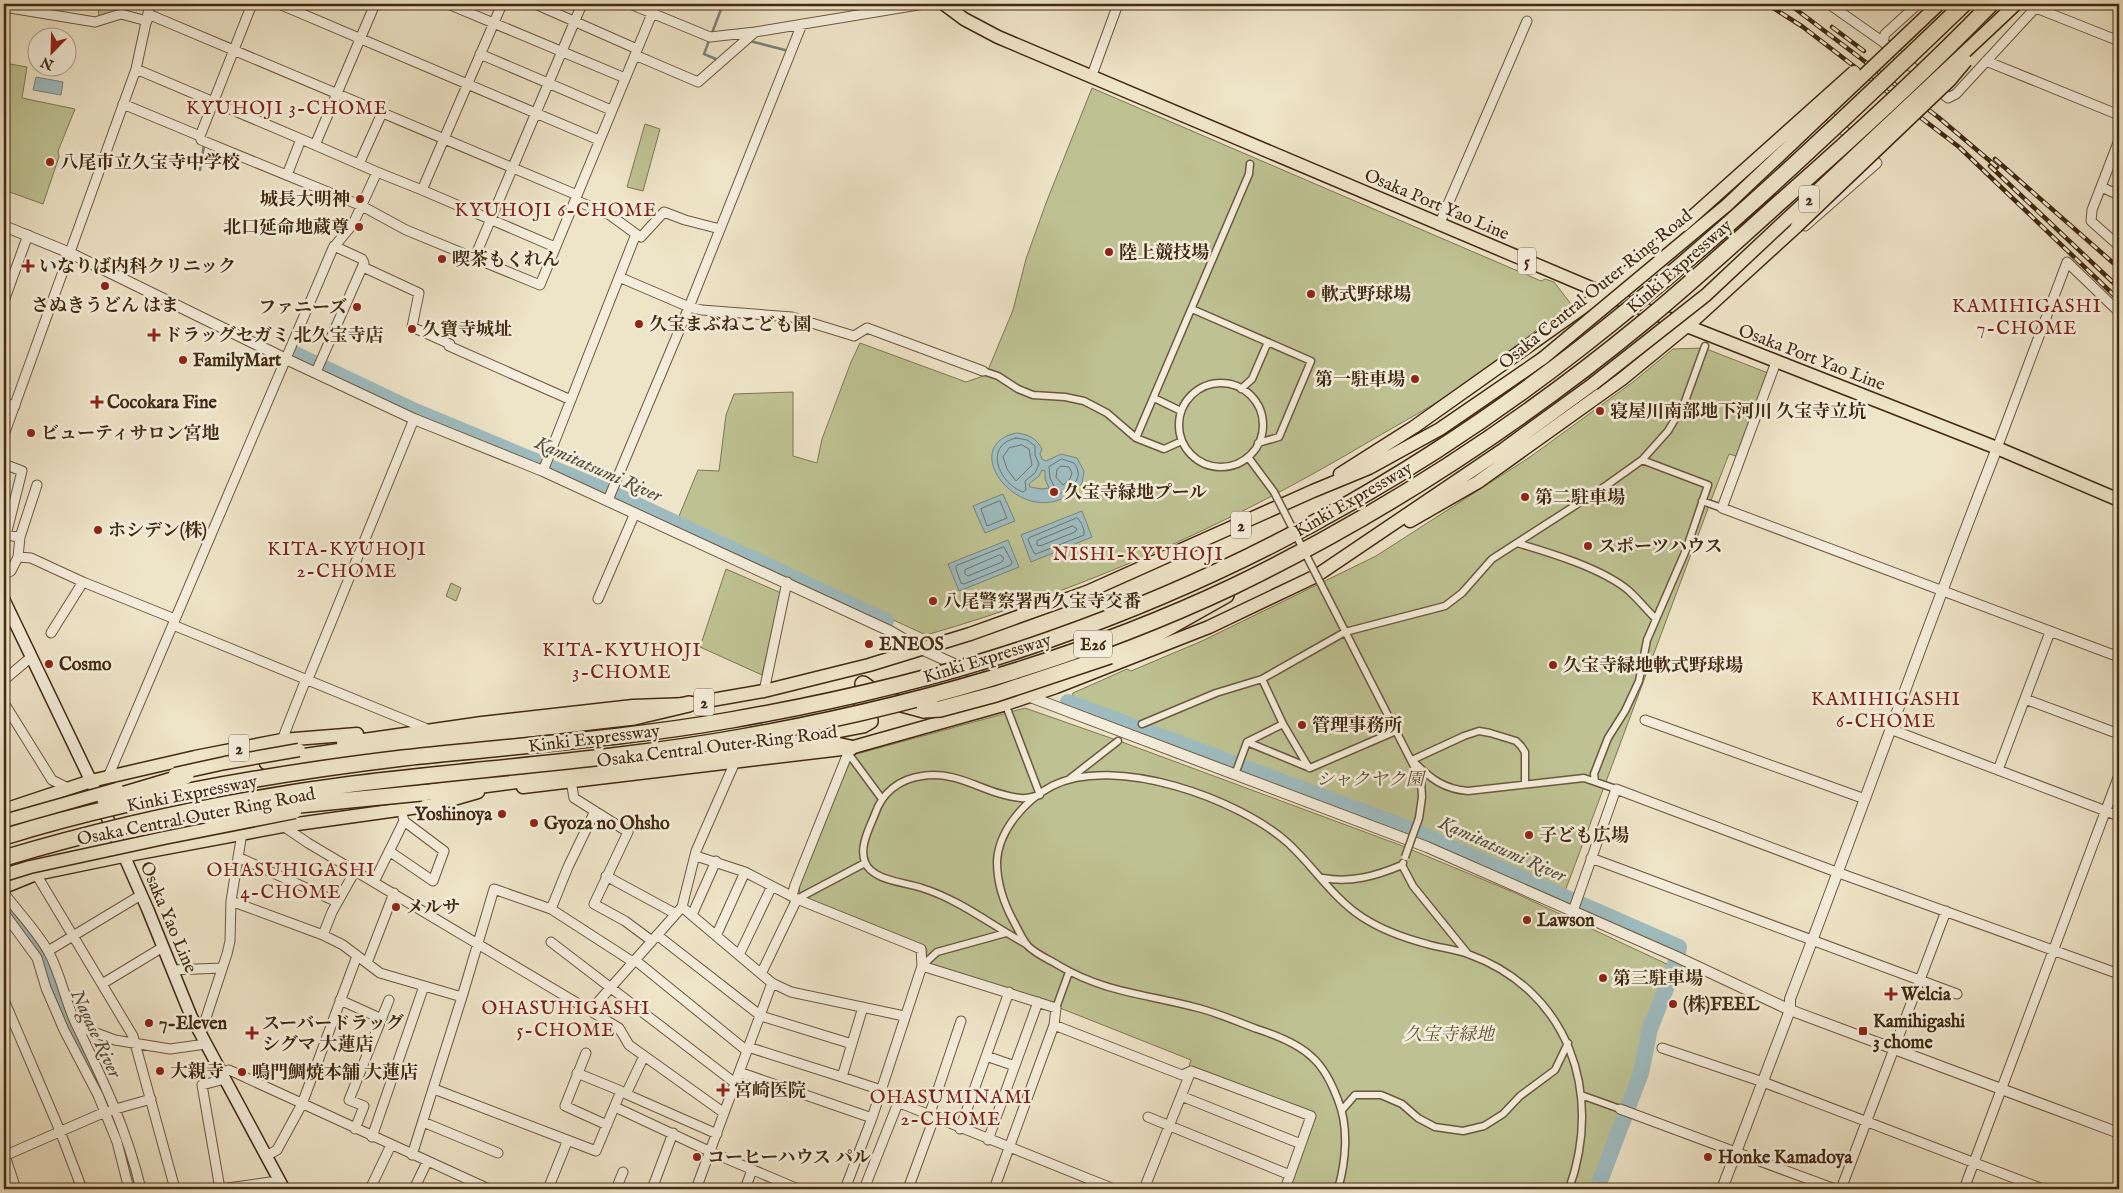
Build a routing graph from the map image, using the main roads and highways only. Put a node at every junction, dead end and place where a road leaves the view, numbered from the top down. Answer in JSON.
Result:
{"nodes":[{"id":1,"x":944,"y":4,"type":"edge"},
{"id":2,"x":1927,"y":4,"type":"edge"},
{"id":3,"x":1939,"y":4,"type":"edge"},
{"id":4,"x":1964,"y":4,"type":"edge"},
{"id":5,"x":1991,"y":4,"type":"edge"},
{"id":6,"x":2016,"y":4,"type":"edge"},
{"id":7,"x":1995,"y":26,"type":"junction"},
{"id":8,"x":1603,"y":293,"type":"junction"},
{"id":9,"x":1685,"y":327,"type":"junction"},
{"id":10,"x":1313,"y":492,"type":"junction"},
{"id":11,"x":2119,"y":500,"type":"edge"},
{"id":12,"x":1290,"y":557,"type":"junction"},
{"id":13,"x":1316,"y":576,"type":"junction"},
{"id":14,"x":4,"y":600,"type":"edge"},
{"id":15,"x":863,"y":684,"type":"dead end"},
{"id":16,"x":862,"y":702,"type":"dead end"},
{"id":17,"x":689,"y":704,"type":"junction"},
{"id":18,"x":482,"y":723,"type":"junction"},
{"id":19,"x":849,"y":751,"type":"junction"},
{"id":20,"x":688,"y":758,"type":"junction"},
{"id":21,"x":90,"y":781,"type":"junction"},
{"id":22,"x":478,"y":792,"type":"junction"},
{"id":23,"x":4,"y":810,"type":"edge"},
{"id":24,"x":4,"y":821,"type":"edge"},
{"id":25,"x":22,"y":831,"type":"junction"},
{"id":26,"x":90,"y":834,"type":"junction"},
{"id":27,"x":4,"y":837,"type":"edge"},
{"id":28,"x":123,"y":856,"type":"junction"},
{"id":29,"x":4,"y":858,"type":"edge"},
{"id":30,"x":4,"y":875,"type":"edge"},
{"id":31,"x":4,"y":887,"type":"edge"},
{"id":32,"x":284,"y":1189,"type":"edge"}],
"edges":[{"from":1,"to":8,"type":"main road","name":"Osaka Port Yao Line","number":"5"},
{"from":2,"to":8,"type":"main road","number":"2","bridge":true},
{"from":3,"to":10,"type":"main road","name":"Osaka Central Outer Ring Road","number":"2","bridge":true},
{"from":4,"to":25,"type":"highway","name":"Kinki Expressway","number":"E26","bridge":true},
{"from":5,"to":12,"type":"highway","name":"Kinki Expressway","number":"E26","bridge":true},
{"from":6,"to":7,"type":"main road","name":"Osaka Central Outer Ring Road","number":"2","bridge":true},
{"from":7,"to":9,"type":"main road","number":"2","bridge":true},
{"from":7,"to":13,"type":"main road","name":"Osaka Central Outer Ring Road","number":"2","bridge":true},
{"from":8,"to":9,"type":"main road","name":"Osaka Port Yao Line","number":"5"},
{"from":8,"to":10,"type":"main road","number":"2"},
{"from":9,"to":11,"type":"main road","name":"Osaka Port Yao Line","number":"5"},
{"from":9,"to":13,"type":"main road","number":"2"},
{"from":10,"to":17,"type":"main road","name":"Osaka Central Outer Ring Road","number":"2"},
{"from":12,"to":15,"type":"highway","bridge":true},
{"from":12,"to":26,"type":"highway","name":"Kinki Expressway","number":"E26","bridge":true},
{"from":13,"to":19,"type":"main road","name":"Osaka Central Outer Ring Road","number":"2"},
{"from":14,"to":21,"type":"main road","name":"Osaka Yao Line"},
{"from":16,"to":20,"type":"highway"},
{"from":17,"to":18,"type":"main road","name":"Osaka Central Outer Ring Road","number":"2"},
{"from":17,"to":25,"type":"highway","bridge":true},
{"from":18,"to":21,"type":"main road","number":"2"},
{"from":18,"to":24,"type":"main road","name":"Osaka Central Outer Ring Road","number":"2","bridge":true},
{"from":19,"to":20,"type":"highway"},
{"from":19,"to":22,"type":"main road","name":"Osaka Central Outer Ring Road","number":"2"},
{"from":20,"to":26,"type":"highway","bridge":true},
{"from":21,"to":23,"type":"main road","number":"2"},
{"from":21,"to":28,"type":"main road","name":"Osaka Yao Line"},
{"from":22,"to":28,"type":"main road"},
{"from":22,"to":30,"type":"main road","name":"Osaka Central Outer Ring Road","number":"2","bridge":true},
{"from":25,"to":27,"type":"highway","name":"Kinki Expressway","number":"E26","bridge":true},
{"from":26,"to":29,"type":"highway","name":"Kinki Expressway","number":"E26","bridge":true},
{"from":28,"to":31,"type":"main road"},
{"from":28,"to":32,"type":"main road","name":"Osaka Yao Line"}]}
